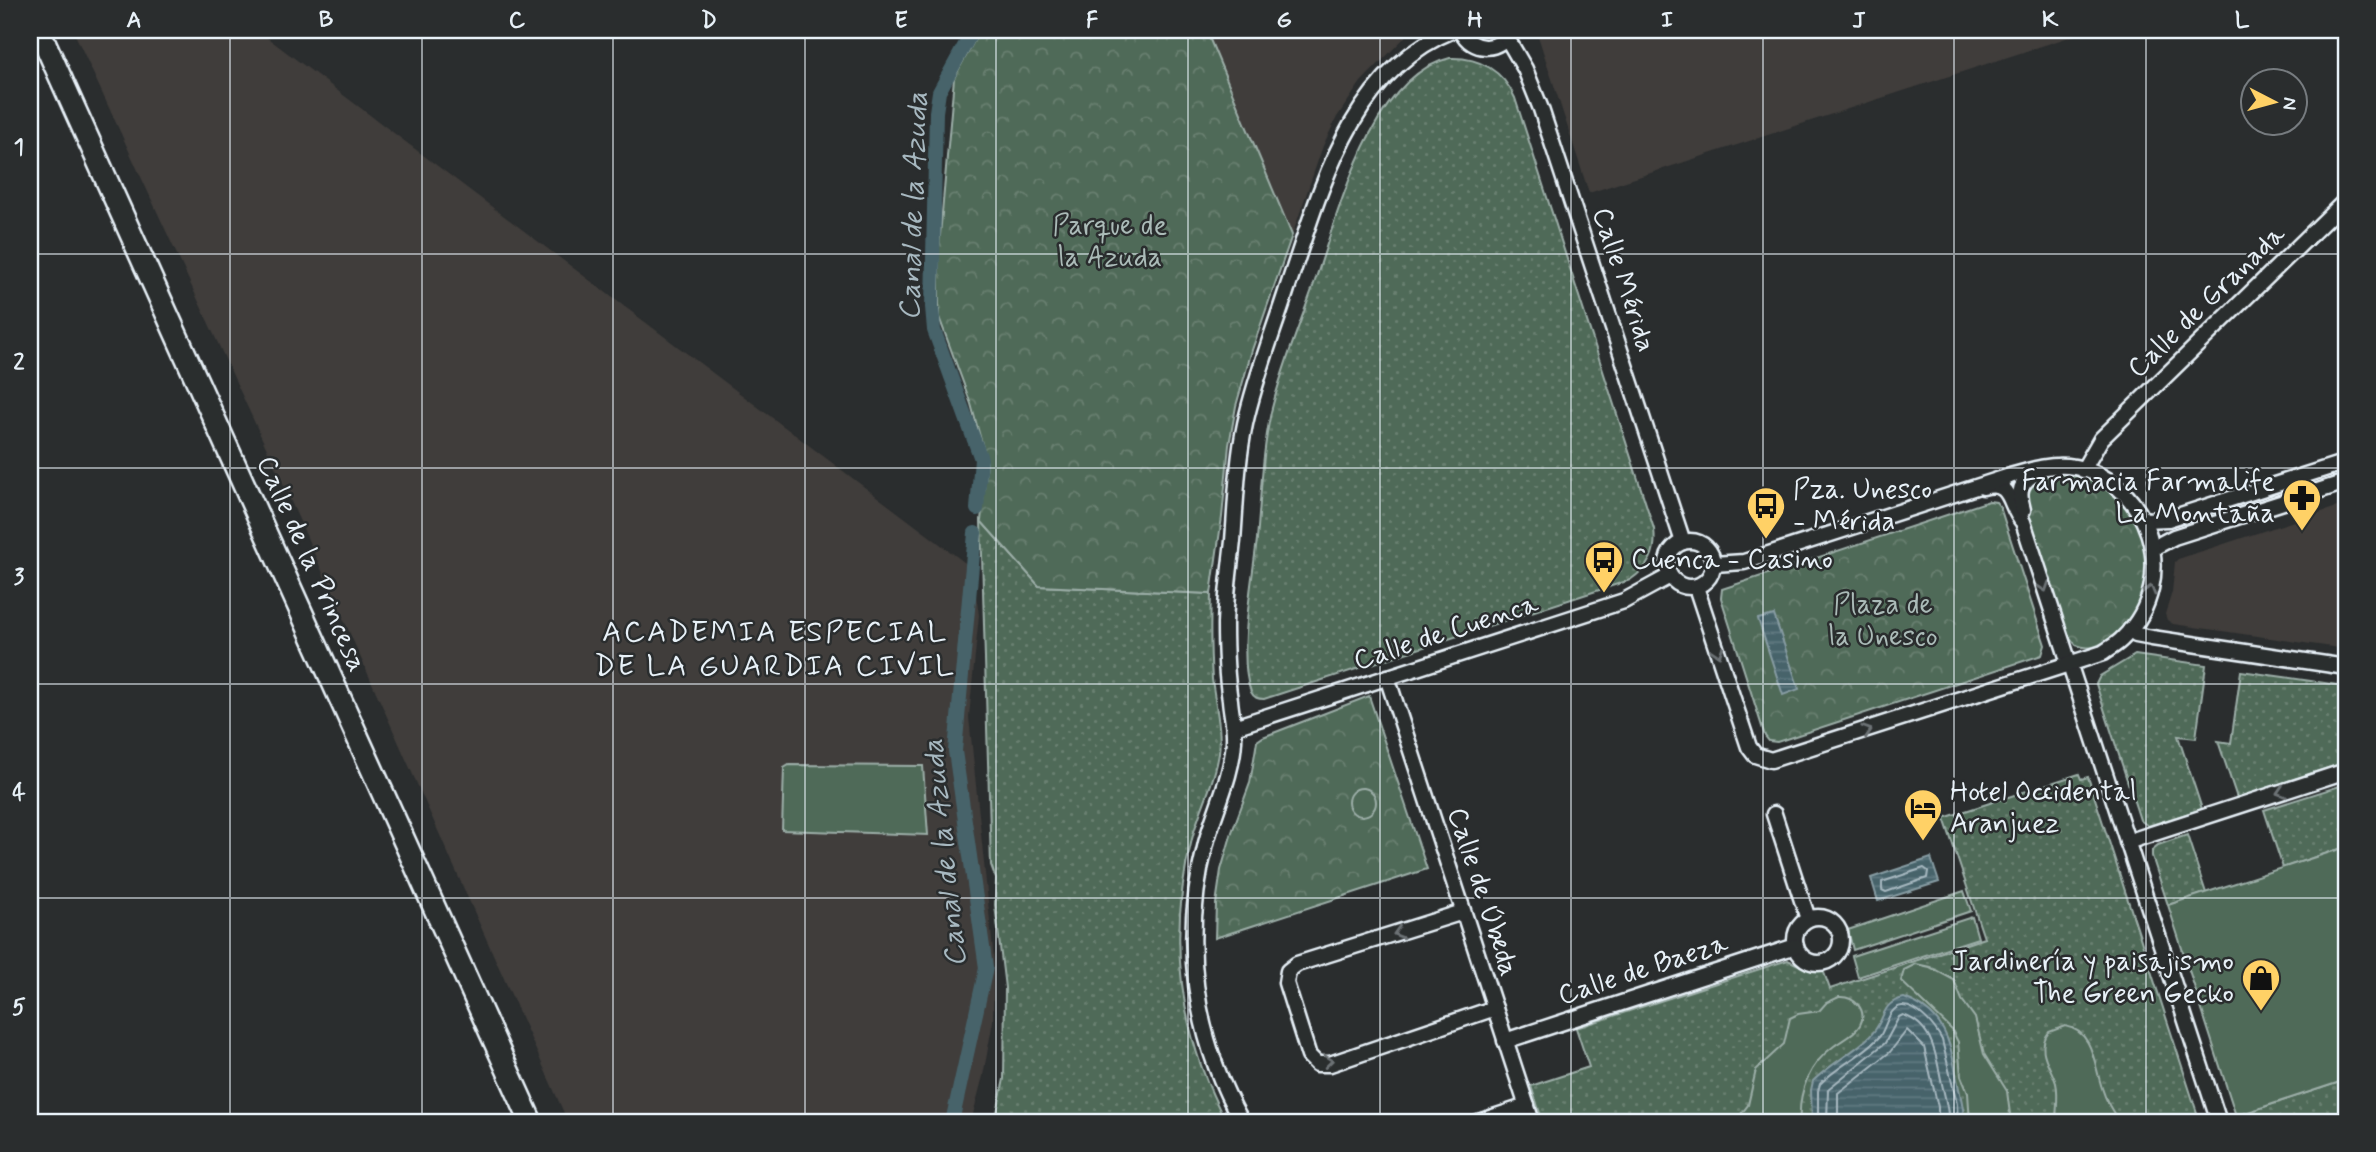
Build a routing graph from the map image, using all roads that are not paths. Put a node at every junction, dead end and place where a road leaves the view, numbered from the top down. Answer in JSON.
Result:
{"nodes":[{"id":1,"x":39,"y":30,"type":"edge"},
{"id":2,"x":1454,"y":30,"type":"edge"},
{"id":3,"x":1461,"y":30,"type":"edge"},
{"id":4,"x":1510,"y":34,"type":"edge"},
{"id":5,"x":2346,"y":200,"type":"edge"},
{"id":6,"x":2346,"y":461,"type":"edge"},
{"id":7,"x":2052,"y":467,"type":"junction"},
{"id":8,"x":2083,"y":470,"type":"junction"},
{"id":9,"x":2346,"y":482,"type":"edge"},
{"id":10,"x":1965,"y":490,"type":"junction"},
{"id":11,"x":2144,"y":520,"type":"junction"},
{"id":12,"x":2023,"y":522,"type":"junction"},
{"id":13,"x":1683,"y":542,"type":"junction"},
{"id":14,"x":2154,"y":548,"type":"junction"},
{"id":15,"x":1714,"y":564,"type":"junction"},
{"id":16,"x":1670,"y":576,"type":"junction"},
{"id":17,"x":1696,"y":587,"type":"junction"},
{"id":18,"x":2053,"y":615,"type":"junction"},
{"id":19,"x":2130,"y":630,"type":"junction"},
{"id":20,"x":2096,"y":655,"type":"junction"},
{"id":21,"x":2069,"y":665,"type":"junction"},
{"id":22,"x":2346,"y":667,"type":"edge"},
{"id":23,"x":1387,"y":677,"type":"junction"},
{"id":24,"x":1234,"y":727,"type":"junction"},
{"id":25,"x":2346,"y":771,"type":"edge"},
{"id":26,"x":1774,"y":814,"type":"dead end"},
{"id":27,"x":2127,"y":842,"type":"junction"},
{"id":28,"x":1463,"y":912,"type":"junction"},
{"id":29,"x":1808,"y":919,"type":"junction"},
{"id":30,"x":1796,"y":946,"type":"junction"},
{"id":31,"x":1495,"y":1008,"type":"junction"},
{"id":32,"x":1505,"y":1041,"type":"junction"},
{"id":33,"x":1527,"y":1106,"type":"junction"},
{"id":34,"x":531,"y":1122,"type":"edge"},
{"id":35,"x":1242,"y":1122,"type":"edge"},
{"id":36,"x":1478,"y":1122,"type":"edge"},
{"id":37,"x":1532,"y":1122,"type":"edge"},
{"id":38,"x":2219,"y":1122,"type":"edge"}],
"edges":[{"from":1,"to":34,"type":"street","name":"Calle de la Princesa"},
{"from":2,"to":24,"type":"street"},
{"from":3,"to":4,"type":"street"},
{"from":4,"to":13,"type":"street","name":"Calle Mérida"},
{"from":5,"to":8,"type":"street","name":"Calle de Granada"},
{"from":6,"to":11,"type":"street"},
{"from":7,"to":8,"type":"street"},
{"from":7,"to":10,"type":"street"},
{"from":7,"to":12,"type":"street"},
{"from":8,"to":11,"type":"street"},
{"from":9,"to":14,"type":"street"},
{"from":10,"to":12,"type":"street"},
{"from":10,"to":15,"type":"street"},
{"from":11,"to":14,"type":"street"},
{"from":12,"to":18,"type":"street","one_way":true},
{"from":13,"to":15,"type":"street"},
{"from":13,"to":16,"type":"street"},
{"from":19,"to":14,"type":"street","one_way":true},
{"from":15,"to":17,"type":"street"},
{"from":16,"to":17,"type":"street"},
{"from":16,"to":23,"type":"street","name":"Calle de Cuenca"},
{"from":17,"to":21,"type":"street","one_way":true},
{"from":18,"to":20,"type":"street"},
{"from":18,"to":21,"type":"street"},
{"from":19,"to":20,"type":"street"},
{"from":19,"to":22,"type":"street"},
{"from":20,"to":21,"type":"street"},
{"from":21,"to":27,"type":"street"},
{"from":23,"to":24,"type":"street","name":"Calle de Cuenca"},
{"from":23,"to":28,"type":"street","name":"Calle de Úbeda"},
{"from":24,"to":35,"type":"street"},
{"from":25,"to":27,"type":"street","one_way":true},
{"from":26,"to":29,"type":"street"},
{"from":27,"to":38,"type":"street"},
{"from":28,"to":31,"type":"street","name":"Calle de Úbeda"},
{"from":28,"to":31,"type":"street","one_way":true},
{"from":29,"to":30,"type":"street"},
{"from":29,"to":30,"type":"street"},
{"from":30,"to":32,"type":"street","name":"Calle de Baeza"},
{"from":31,"to":32,"type":"street","name":"Calle de Úbeda"},
{"from":32,"to":33,"type":"street","name":"Calle de Úbeda"},
{"from":33,"to":36,"type":"street"},
{"from":33,"to":37,"type":"street","name":"Calle de Úbeda"}]}
